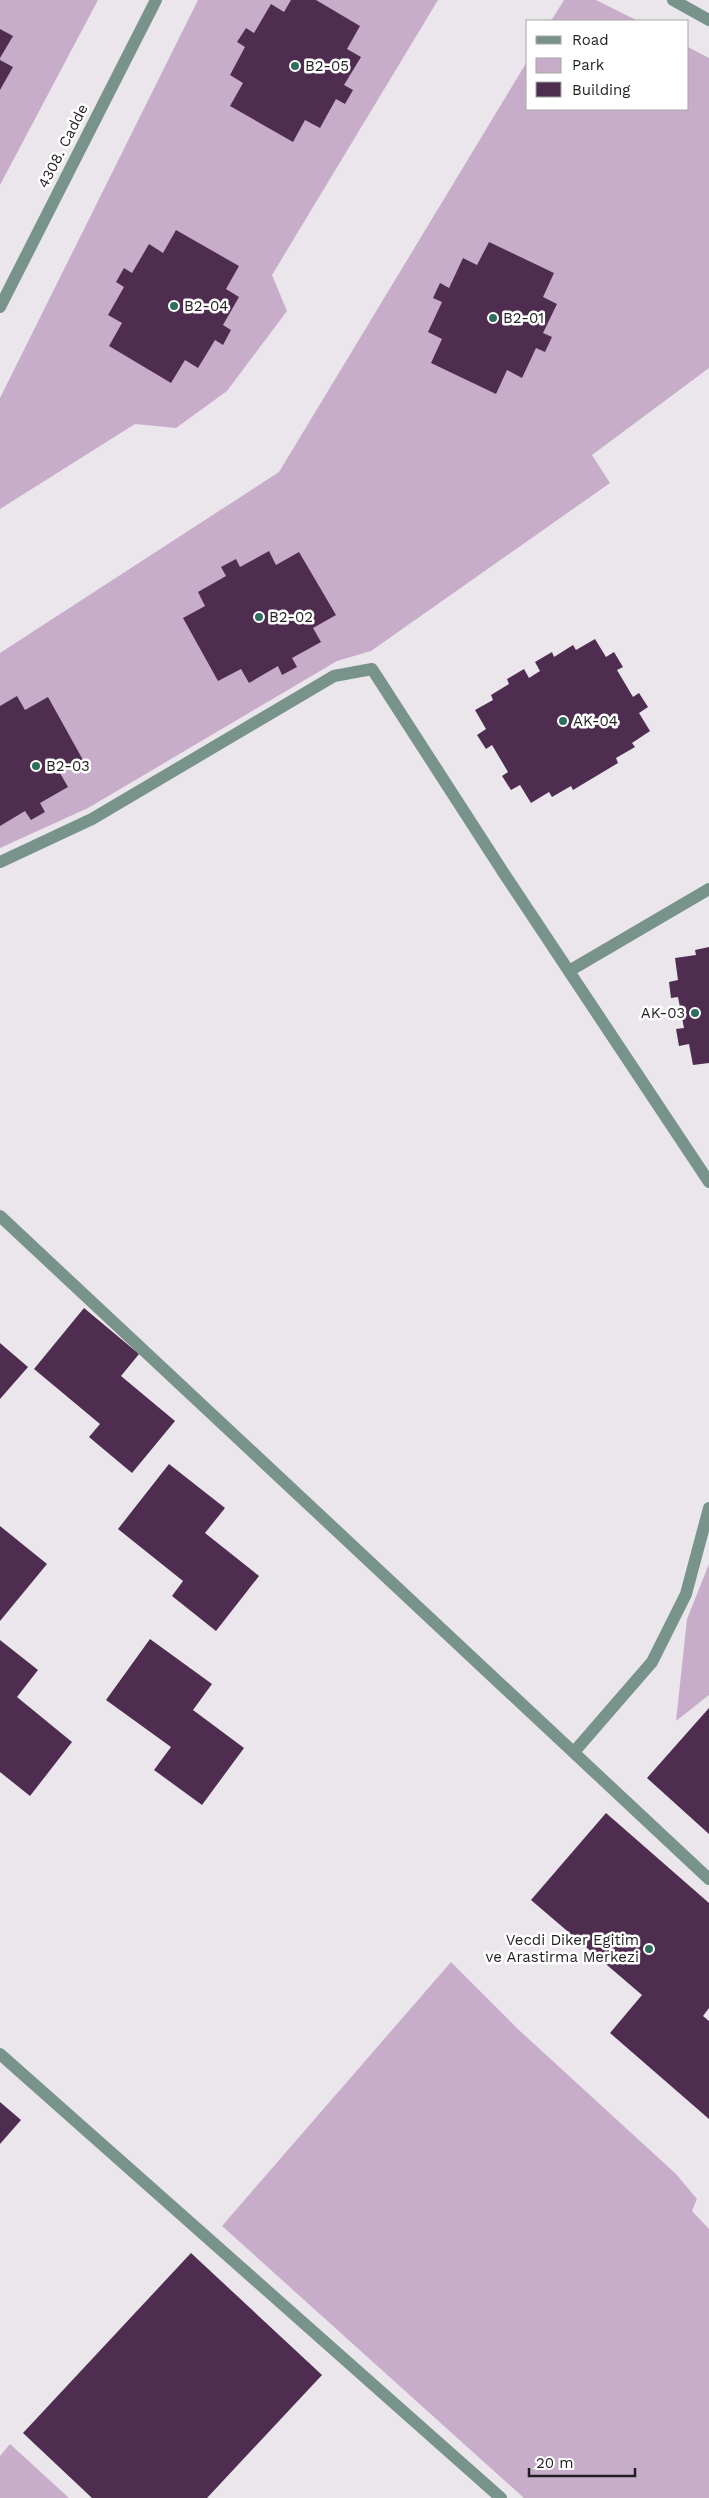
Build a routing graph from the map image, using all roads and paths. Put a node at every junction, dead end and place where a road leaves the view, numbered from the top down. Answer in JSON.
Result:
{"nodes":[{"id":1,"x":156,"y":0,"type":"edge"},
{"id":2,"x":673,"y":0,"type":"edge"},
{"id":3,"x":709,"y":20,"type":"edge"},
{"id":4,"x":0,"y":307,"type":"edge"},
{"id":5,"x":0,"y":862,"type":"edge"},
{"id":6,"x":709,"y":889,"type":"edge"},
{"id":7,"x":569,"y":971,"type":"junction"},
{"id":8,"x":709,"y":1182,"type":"edge"},
{"id":9,"x":0,"y":1216,"type":"edge"},
{"id":10,"x":709,"y":1508,"type":"edge"},
{"id":11,"x":574,"y":1752,"type":"junction"},
{"id":12,"x":709,"y":1879,"type":"edge"},
{"id":13,"x":0,"y":2054,"type":"edge"},
{"id":14,"x":501,"y":2498,"type":"edge"}],
"edges":[{"from":1,"to":4,"type":"street","name":"4308. Cadde"},
{"from":2,"to":3,"type":"street"},
{"from":5,"to":7,"type":"street"},
{"from":6,"to":7,"type":"street"},
{"from":7,"to":8,"type":"street"},
{"from":9,"to":11,"type":"street"},
{"from":10,"to":11,"type":"street"},
{"from":11,"to":12,"type":"street"},
{"from":13,"to":14,"type":"street"}]}
